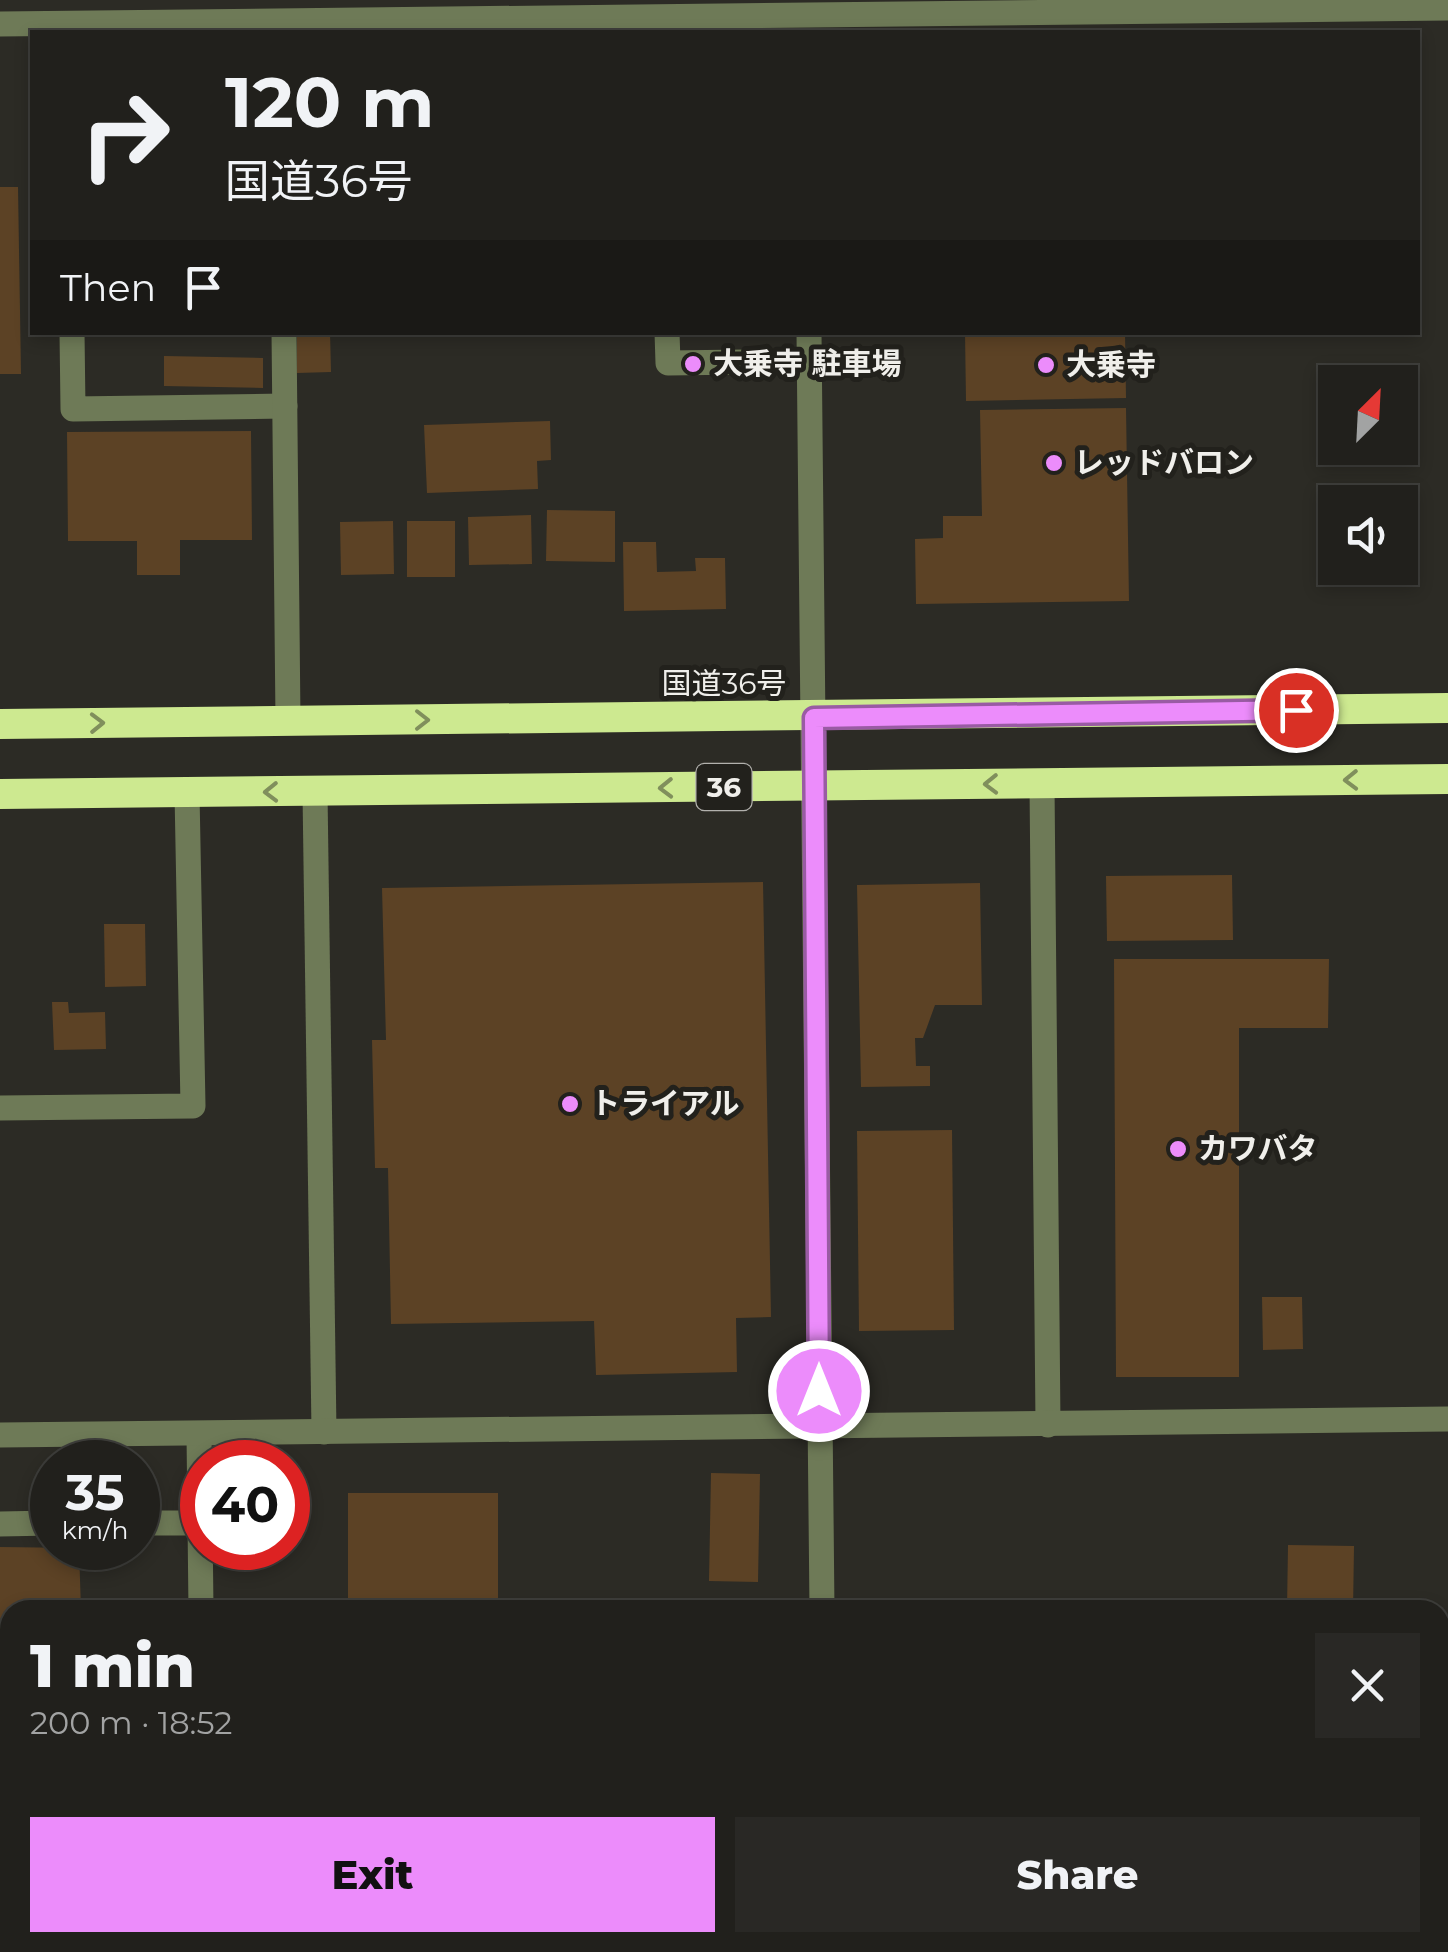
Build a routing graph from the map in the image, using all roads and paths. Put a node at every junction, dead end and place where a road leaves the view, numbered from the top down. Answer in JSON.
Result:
{"nodes":[{"id":1,"x":1448,"y":8,"type":"edge"},
{"id":2,"x":806,"y":16,"type":"edge"},
{"id":3,"x":0,"y":24,"type":"edge"},
{"id":4,"x":662,"y":25,"type":"edge"},
{"id":5,"x":511,"y":26,"type":"edge"},
{"id":6,"x":72,"y":335,"type":"edge"},
{"id":7,"x":284,"y":335,"type":"edge"},
{"id":8,"x":667,"y":335,"type":"edge"},
{"id":9,"x":809,"y":335,"type":"edge"},
{"id":10,"x":809,"y":361,"type":"junction"},
{"id":11,"x":285,"y":406,"type":"junction"},
{"id":12,"x":1448,"y":708,"type":"edge"},
{"id":13,"x":814,"y":718,"type":"junction"},
{"id":14,"x":288,"y":721,"type":"junction"},
{"id":15,"x":0,"y":724,"type":"edge"},
{"id":16,"x":1448,"y":779,"type":"edge"},
{"id":17,"x":1042,"y":784,"type":"junction"},
{"id":18,"x":816,"y":786,"type":"junction"},
{"id":19,"x":315,"y":792,"type":"junction"},
{"id":20,"x":187,"y":793,"type":"junction"},
{"id":21,"x":0,"y":794,"type":"edge"},
{"id":22,"x":0,"y":1108,"type":"edge"},
{"id":23,"x":1448,"y":1419,"type":"edge"},
{"id":24,"x":1048,"y":1425,"type":"junction"},
{"id":25,"x":819,"y":1429,"type":"junction"},
{"id":26,"x":324,"y":1432,"type":"junction"},
{"id":27,"x":198,"y":1434,"type":"junction"},
{"id":28,"x":0,"y":1436,"type":"edge"},
{"id":29,"x":198,"y":1440,"type":"edge"},
{"id":30,"x":0,"y":1524,"type":"edge"},
{"id":31,"x":30,"y":1524,"type":"edge"},
{"id":32,"x":201,"y":1570,"type":"edge"},
{"id":33,"x":201,"y":1600,"type":"edge"},
{"id":34,"x":822,"y":1600,"type":"edge"}],
"edges":[{"from":1,"to":2,"type":"street"},
{"from":2,"to":4,"type":"street"},
{"from":3,"to":5,"type":"street"},
{"from":4,"to":5,"type":"street"},
{"from":6,"to":11,"type":"street"},
{"from":7,"to":11,"type":"street"},
{"from":8,"to":10,"type":"street"},
{"from":9,"to":10,"type":"street"},
{"from":10,"to":13,"type":"street"},
{"from":11,"to":14,"type":"street"},
{"from":12,"to":13,"type":"highway","name":"国道36号","number":"36"},
{"from":14,"to":13,"type":"highway","name":"国道36号","number":"36","one_way":true},
{"from":13,"to":18,"type":"street"},
{"from":15,"to":14,"type":"highway","name":"国道36号","number":"36","one_way":true},
{"from":16,"to":17,"type":"highway","number":"36","one_way":true},
{"from":17,"to":18,"type":"highway","number":"36","one_way":true},
{"from":17,"to":24,"type":"street"},
{"from":18,"to":19,"type":"highway","number":"36","one_way":true},
{"from":18,"to":25,"type":"street"},
{"from":19,"to":20,"type":"highway","number":"36","one_way":true},
{"from":19,"to":26,"type":"street"},
{"from":20,"to":21,"type":"highway","number":"36"},
{"from":20,"to":22,"type":"street"},
{"from":23,"to":24,"type":"street"},
{"from":24,"to":25,"type":"street"},
{"from":25,"to":26,"type":"street"},
{"from":25,"to":34,"type":"street"},
{"from":26,"to":27,"type":"street"},
{"from":27,"to":28,"type":"street"},
{"from":27,"to":29,"type":"street"},
{"from":30,"to":31,"type":"street"},
{"from":32,"to":33,"type":"street"}]}
